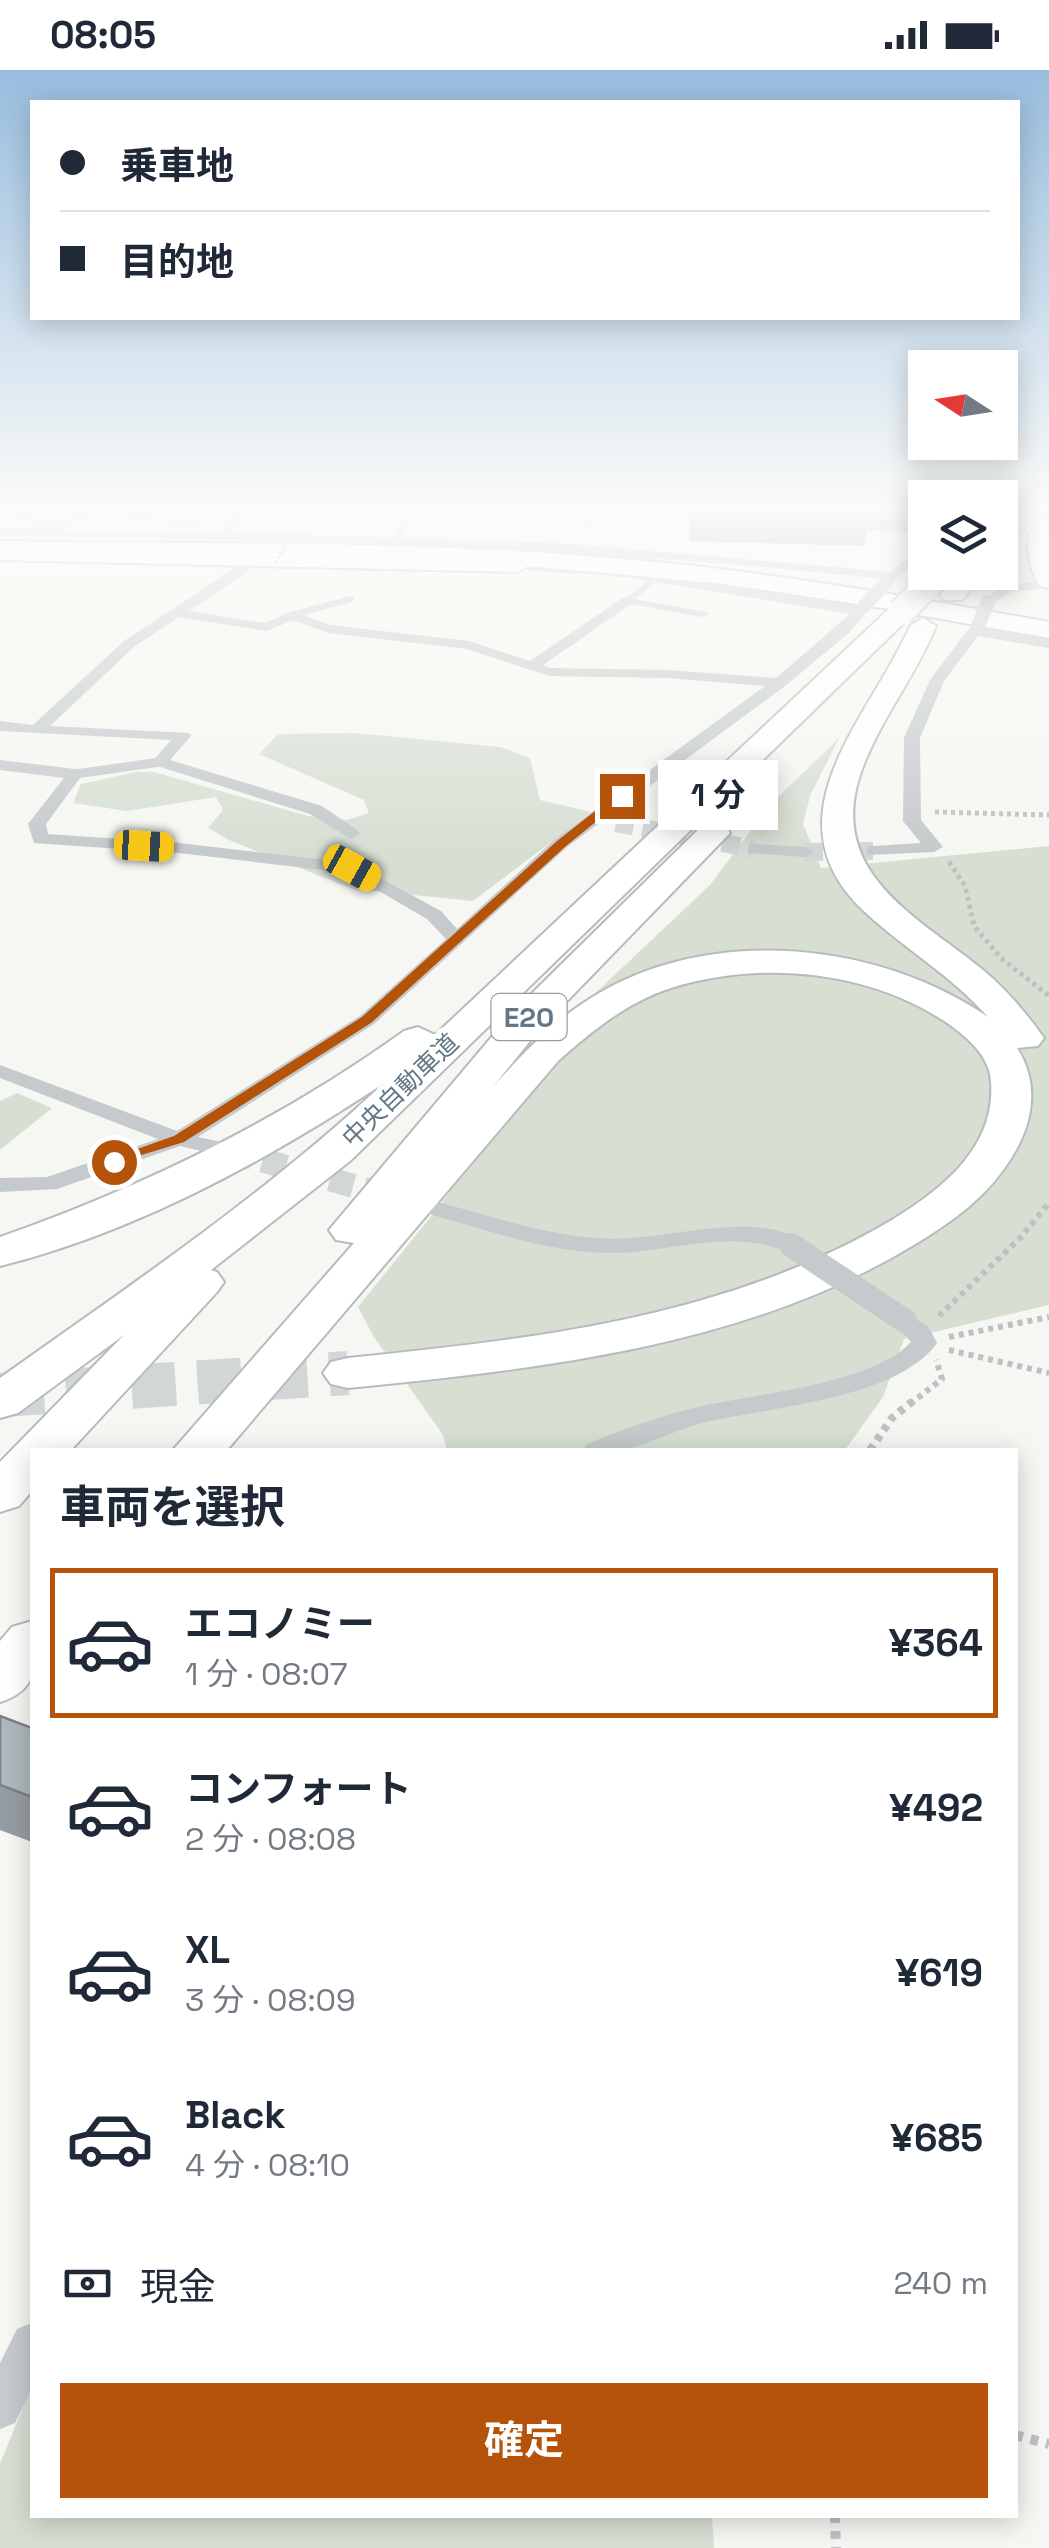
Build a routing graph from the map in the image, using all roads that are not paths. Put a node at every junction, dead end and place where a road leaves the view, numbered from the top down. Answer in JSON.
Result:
{"nodes":[{"id":1,"x":163,"y":622,"type":"edge"},
{"id":2,"x":232,"y":622,"type":"edge"},
{"id":3,"x":279,"y":622,"type":"edge"},
{"id":4,"x":308,"y":622,"type":"edge"},
{"id":5,"x":597,"y":622,"type":"edge"},
{"id":6,"x":851,"y":622,"type":"edge"},
{"id":7,"x":906,"y":622,"type":"edge"},
{"id":8,"x":909,"y":622,"type":"edge"},
{"id":9,"x":922,"y":622,"type":"edge"},
{"id":10,"x":980,"y":622,"type":"edge"},
{"id":11,"x":1000,"y":622,"type":"edge"},
{"id":12,"x":977,"y":628,"type":"junction"},
{"id":13,"x":1049,"y":630,"type":"edge"},
{"id":14,"x":1049,"y":644,"type":"edge"},
{"id":15,"x":530,"y":667,"type":"junction"},
{"id":16,"x":780,"y":683,"type":"junction"},
{"id":17,"x":0,"y":726,"type":"edge"},
{"id":18,"x":37,"y":730,"type":"junction"},
{"id":19,"x":160,"y":762,"type":"junction"},
{"id":20,"x":0,"y":765,"type":"edge"},
{"id":21,"x":76,"y":774,"type":"junction"},
{"id":22,"x":722,"y":782,"type":"junction"},
{"id":23,"x":594,"y":818,"type":"junction"},
{"id":24,"x":616,"y":823,"type":"tunnel mouth"},
{"id":25,"x":351,"y":834,"type":"dead end"},
{"id":26,"x":754,"y":849,"type":"tunnel mouth"},
{"id":27,"x":872,"y":850,"type":"tunnel mouth"},
{"id":28,"x":806,"y":852,"type":"tunnel mouth"},
{"id":29,"x":456,"y":938,"type":"junction"},
{"id":30,"x":0,"y":1071,"type":"edge"},
{"id":31,"x":179,"y":1139,"type":"junction"},
{"id":32,"x":214,"y":1148,"type":"tunnel mouth"},
{"id":33,"x":0,"y":1186,"type":"edge"},
{"id":34,"x":289,"y":1190,"type":"junction"},
{"id":35,"x":437,"y":1209,"type":"dead end"},
{"id":36,"x":0,"y":1252,"type":"edge"},
{"id":37,"x":0,"y":1402,"type":"edge"},
{"id":38,"x":44,"y":1448,"type":"edge"},
{"id":39,"x":183,"y":1448,"type":"edge"},
{"id":40,"x":201,"y":1448,"type":"edge"},
{"id":41,"x":603,"y":1448,"type":"edge"},
{"id":42,"x":30,"y":1462,"type":"edge"},
{"id":43,"x":0,"y":1494,"type":"edge"},
{"id":44,"x":30,"y":1644,"type":"edge"},
{"id":45,"x":0,"y":1680,"type":"edge"},
{"id":46,"x":30,"y":2348,"type":"edge"},
{"id":47,"x":0,"y":2408,"type":"edge"}],
"edges":[{"from":1,"to":18,"type":"street"},
{"from":2,"to":3,"type":"street"},
{"from":4,"to":15,"type":"street"},
{"from":5,"to":15,"type":"street"},
{"from":6,"to":16,"type":"street"},
{"from":7,"to":22,"type":"highway","name":"中央自動車道","number":"E20"},
{"from":8,"to":39,"type":"highway","name":"中央自動車道","number":"E20"},
{"from":9,"to":40,"type":"highway"},
{"from":10,"to":12,"type":"street","bridge":true},
{"from":11,"to":13,"type":"highway"},
{"from":12,"to":14,"type":"street"},
{"from":12,"to":27,"type":"street"},
{"from":15,"to":16,"type":"street"},
{"from":16,"to":23,"type":"street"},
{"from":17,"to":18,"type":"street"},
{"from":18,"to":19,"type":"street"},
{"from":19,"to":21,"type":"lane"},
{"from":19,"to":25,"type":"street"},
{"from":20,"to":21,"type":"street"},
{"from":21,"to":29,"type":"street"},
{"from":22,"to":34,"type":"highway","name":"中央自動車道","number":"E20"},
{"from":22,"to":36,"type":"highway"},
{"from":23,"to":24,"type":"street"},
{"from":23,"to":29,"type":"street"},
{"from":26,"to":28,"type":"street"},
{"from":29,"to":31,"type":"street"},
{"from":30,"to":31,"type":"street"},
{"from":31,"to":32,"type":"street"},
{"from":31,"to":33,"type":"street"},
{"from":34,"to":37,"type":"highway","name":"中央自動車道","number":"E20"},
{"from":34,"to":38,"type":"highway"},
{"from":35,"to":41,"type":"street","bridge":true},
{"from":42,"to":43,"type":"highway"},
{"from":44,"to":45,"type":"highway"},
{"from":46,"to":47,"type":"street"}]}
